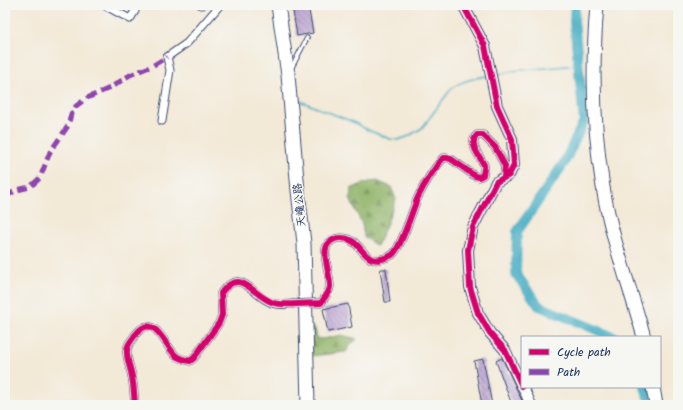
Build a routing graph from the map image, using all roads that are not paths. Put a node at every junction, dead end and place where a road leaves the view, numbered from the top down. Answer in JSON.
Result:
{"nodes":[{"id":1,"x":104,"y":5,"type":"edge"},
{"id":2,"x":135,"y":5,"type":"edge"},
{"id":3,"x":220,"y":5,"type":"edge"},
{"id":4,"x":274,"y":5,"type":"edge"},
{"id":5,"x":278,"y":5,"type":"edge"},
{"id":6,"x":463,"y":5,"type":"edge"},
{"id":7,"x":592,"y":5,"type":"edge"},
{"id":8,"x":597,"y":5,"type":"edge"},
{"id":9,"x":307,"y":38,"type":"dead end"},
{"id":10,"x":288,"y":75,"type":"junction"},
{"id":11,"x":162,"y":121,"type":"dead end"},
{"id":12,"x":504,"y":177,"type":"junction"},
{"id":13,"x":634,"y":310,"type":"junction"},
{"id":14,"x":638,"y":336,"type":"edge"},
{"id":15,"x":644,"y":336,"type":"edge"},
{"id":16,"x":521,"y":384,"type":"edge"},
{"id":17,"x":523,"y":388,"type":"edge"},
{"id":18,"x":653,"y":388,"type":"edge"},
{"id":19,"x":658,"y":388,"type":"edge"},
{"id":20,"x":135,"y":405,"type":"edge"},
{"id":21,"x":302,"y":405,"type":"edge"},
{"id":22,"x":308,"y":405,"type":"edge"},
{"id":23,"x":531,"y":405,"type":"edge"},
{"id":24,"x":656,"y":405,"type":"edge"},
{"id":25,"x":661,"y":405,"type":"edge"}],
"edges":[{"from":1,"to":2,"type":"street"},
{"from":3,"to":11,"type":"street"},
{"from":4,"to":21,"type":"highway","name":"天巉公路"},
{"from":5,"to":10,"type":"highway","name":"天巉公路"},
{"from":6,"to":12,"type":"street"},
{"from":7,"to":13,"type":"highway"},
{"from":8,"to":13,"type":"highway"},
{"from":9,"to":10,"type":"lane"},
{"from":10,"to":22,"type":"highway","name":"天巉公路"},
{"from":12,"to":16,"type":"street"},
{"from":12,"to":20,"type":"street","bridge":true},
{"from":13,"to":14,"type":"highway"},
{"from":13,"to":15,"type":"highway"},
{"from":17,"to":23,"type":"street"},
{"from":18,"to":24,"type":"highway"},
{"from":19,"to":25,"type":"highway"}]}
